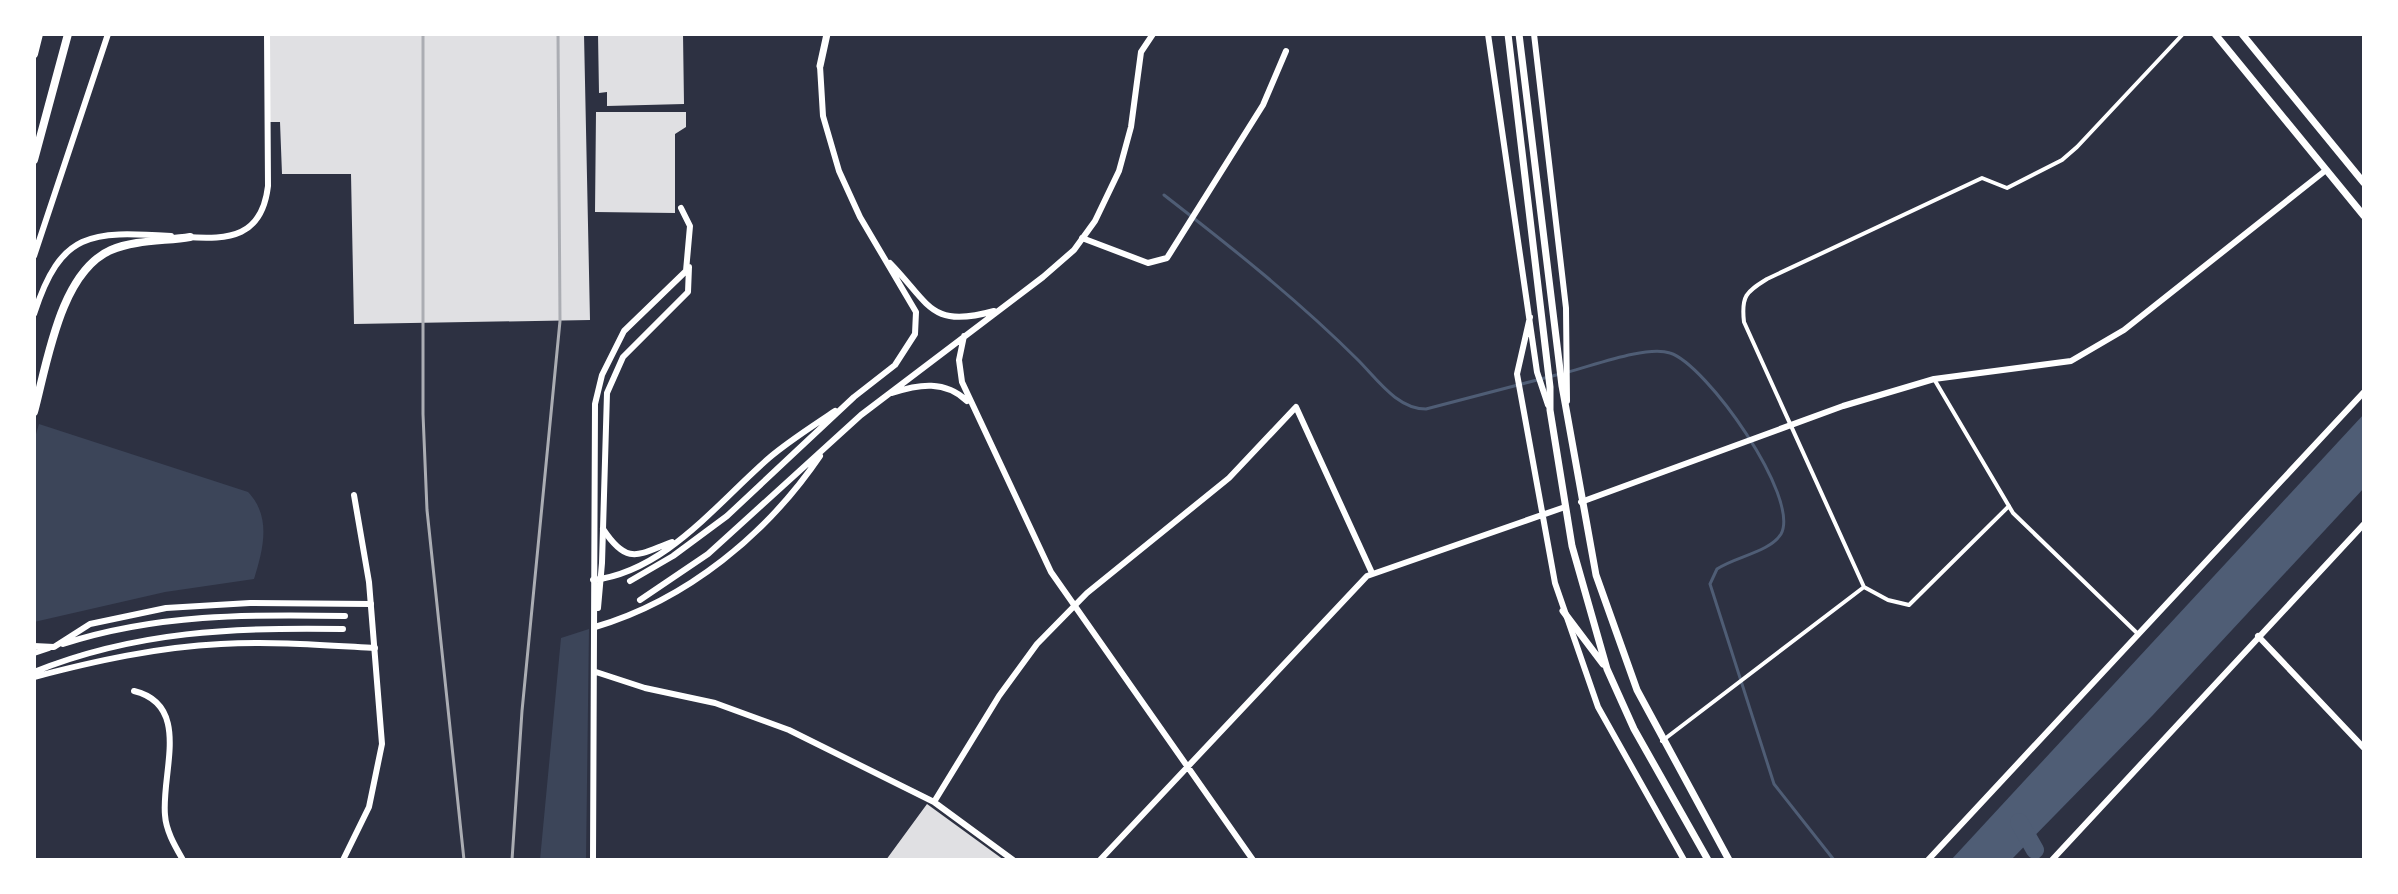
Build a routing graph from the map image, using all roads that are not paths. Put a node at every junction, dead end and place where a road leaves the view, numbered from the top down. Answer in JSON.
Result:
{"nodes":[{"id":1,"x":39,"y":34,"type":"edge"},
{"id":2,"x":68,"y":34,"type":"edge"},
{"id":3,"x":108,"y":34,"type":"edge"},
{"id":4,"x":267,"y":34,"type":"edge"},
{"id":5,"x":827,"y":34,"type":"edge"},
{"id":6,"x":1153,"y":34,"type":"edge"},
{"id":7,"x":1488,"y":34,"type":"edge"},
{"id":8,"x":1508,"y":34,"type":"edge"},
{"id":9,"x":1519,"y":34,"type":"edge"},
{"id":10,"x":1534,"y":34,"type":"edge"},
{"id":11,"x":2215,"y":34,"type":"edge"},
{"id":12,"x":2242,"y":34,"type":"edge"},
{"id":13,"x":2182,"y":35,"type":"edge"},
{"id":14,"x":1286,"y":51,"type":"dead end"},
{"id":15,"x":34,"y":54,"type":"edge"},
{"id":16,"x":820,"y":66,"type":"joint"},
{"id":17,"x":34,"y":160,"type":"edge"},
{"id":18,"x":2326,"y":170,"type":"junction"},
{"id":19,"x":2364,"y":183,"type":"edge"},
{"id":20,"x":681,"y":208,"type":"dead end"},
{"id":21,"x":2364,"y":216,"type":"edge"},
{"id":22,"x":190,"y":237,"type":"junction"},
{"id":23,"x":1082,"y":238,"type":"junction"},
{"id":24,"x":688,"y":252,"type":"junction"},
{"id":25,"x":882,"y":254,"type":"junction"},
{"id":26,"x":34,"y":256,"type":"edge"},
{"id":27,"x":1000,"y":310,"type":"junction"},
{"id":28,"x":34,"y":314,"type":"edge"},
{"id":29,"x":1530,"y":317,"type":"junction"},
{"id":30,"x":965,"y":334,"type":"junction"},
{"id":31,"x":1564,"y":368,"type":"junction"},
{"id":32,"x":1934,"y":379,"type":"junction"},
{"id":33,"x":1546,"y":388,"type":"junction"},
{"id":34,"x":2364,"y":392,"type":"edge"},
{"id":35,"x":887,"y":395,"type":"junction"},
{"id":36,"x":854,"y":397,"type":"junction"},
{"id":37,"x":970,"y":404,"type":"junction"},
{"id":38,"x":34,"y":412,"type":"edge"},
{"id":39,"x":1791,"y":425,"type":"junction"},
{"id":40,"x":828,"y":445,"type":"junction"},
{"id":41,"x":354,"y":495,"type":"dead end"},
{"id":42,"x":1581,"y":502,"type":"junction"},
{"id":43,"x":2009,"y":506,"type":"junction"},
{"id":44,"x":1565,"y":507,"type":"junction"},
{"id":45,"x":1541,"y":514,"type":"junction"},
{"id":46,"x":2364,"y":524,"type":"edge"},
{"id":47,"x":603,"y":529,"type":"junction"},
{"id":48,"x":679,"y":539,"type":"junction"},
{"id":49,"x":1372,"y":573,"type":"junction"},
{"id":50,"x":597,"y":579,"type":"junction"},
{"id":51,"x":630,"y":581,"type":"dead end"},
{"id":52,"x":1864,"y":587,"type":"junction"},
{"id":53,"x":640,"y":600,"type":"dead end"},
{"id":54,"x":371,"y":604,"type":"junction"},
{"id":55,"x":1074,"y":605,"type":"junction"},
{"id":56,"x":1563,"y":611,"type":"junction"},
{"id":57,"x":345,"y":616,"type":"dead end"},
{"id":58,"x":595,"y":627,"type":"junction"},
{"id":59,"x":343,"y":629,"type":"dead end"},
{"id":60,"x":2137,"y":633,"type":"junction"},
{"id":61,"x":2258,"y":636,"type":"junction"},
{"id":62,"x":34,"y":646,"type":"edge"},
{"id":63,"x":54,"y":647,"type":"junction"},
{"id":64,"x":375,"y":648,"type":"junction"},
{"id":65,"x":34,"y":653,"type":"edge"},
{"id":66,"x":1607,"y":669,"type":"junction"},
{"id":67,"x":596,"y":672,"type":"junction"},
{"id":68,"x":34,"y":674,"type":"edge"},
{"id":69,"x":134,"y":691,"type":"dead end"},
{"id":70,"x":1662,"y":741,"type":"junction"},
{"id":71,"x":2364,"y":748,"type":"edge"},
{"id":72,"x":1187,"y":767,"type":"junction"},
{"id":73,"x":934,"y":802,"type":"junction"},
{"id":74,"x":1704,"y":859,"type":"edge"},
{"id":75,"x":183,"y":860,"type":"edge"},
{"id":76,"x":343,"y":860,"type":"edge"},
{"id":77,"x":593,"y":860,"type":"edge"},
{"id":78,"x":1013,"y":860,"type":"edge"},
{"id":79,"x":1100,"y":860,"type":"edge"},
{"id":80,"x":1253,"y":860,"type":"edge"},
{"id":81,"x":1684,"y":860,"type":"edge"},
{"id":82,"x":1729,"y":860,"type":"edge"},
{"id":83,"x":1928,"y":860,"type":"edge"},
{"id":84,"x":2052,"y":860,"type":"edge"}],
"edges":[{"from":1,"to":15,"type":"highway"},
{"from":2,"to":17,"type":"highway"},
{"from":3,"to":26,"type":"main road"},
{"from":4,"to":22,"type":"main road"},
{"from":5,"to":16,"type":"main road"},
{"from":6,"to":23,"type":"main road"},
{"from":7,"to":29,"type":"main road"},
{"from":8,"to":33,"type":"main road"},
{"from":9,"to":31,"type":"main road"},
{"from":10,"to":31,"type":"main road"},
{"from":11,"to":18,"type":"main road"},
{"from":12,"to":19,"type":"main road"},
{"from":13,"to":39,"type":"street"},
{"from":14,"to":23,"type":"main road"},
{"from":16,"to":25,"type":"main road"},
{"from":18,"to":21,"type":"main road"},
{"from":18,"to":32,"type":"main road"},
{"from":20,"to":24,"type":"main road"},
{"from":22,"to":28,"type":"main road"},
{"from":22,"to":38,"type":"highway"},
{"from":23,"to":27,"type":"main road"},
{"from":24,"to":47,"type":"main road"},
{"from":24,"to":50,"type":"main road"},
{"from":25,"to":27,"type":"main road"},
{"from":25,"to":36,"type":"main road"},
{"from":27,"to":30,"type":"main road"},
{"from":29,"to":33,"type":"main road"},
{"from":29,"to":45,"type":"main road"},
{"from":30,"to":35,"type":"main road"},
{"from":30,"to":37,"type":"main road"},
{"from":31,"to":42,"type":"main road"},
{"from":32,"to":39,"type":"main road"},
{"from":32,"to":43,"type":"street"},
{"from":33,"to":44,"type":"main road"},
{"from":34,"to":60,"type":"main road"},
{"from":35,"to":37,"type":"main road"},
{"from":35,"to":40,"type":"main road"},
{"from":36,"to":48,"type":"main road"},
{"from":36,"to":51,"type":"main road"},
{"from":37,"to":55,"type":"main road"},
{"from":39,"to":42,"type":"main road"},
{"from":39,"to":52,"type":"street"},
{"from":40,"to":53,"type":"main road"},
{"from":40,"to":58,"type":"main road"},
{"from":41,"to":54,"type":"main road"},
{"from":42,"to":70,"type":"main road"},
{"from":43,"to":52,"type":"street"},
{"from":43,"to":60,"type":"street"},
{"from":44,"to":45,"type":"main road"},
{"from":44,"to":66,"type":"main road"},
{"from":45,"to":49,"type":"main road"},
{"from":45,"to":56,"type":"main road"},
{"from":46,"to":61,"type":"main road"},
{"from":47,"to":48,"type":"main road"},
{"from":47,"to":50,"type":"main road"},
{"from":48,"to":50,"type":"main road"},
{"from":49,"to":55,"type":"main road"},
{"from":49,"to":72,"type":"main road"},
{"from":50,"to":58,"type":"main road"},
{"from":52,"to":70,"type":"street"},
{"from":54,"to":63,"type":"main road"},
{"from":54,"to":64,"type":"main road"},
{"from":55,"to":72,"type":"main road"},
{"from":55,"to":73,"type":"main road"},
{"from":56,"to":66,"type":"main road"},
{"from":56,"to":81,"type":"main road"},
{"from":57,"to":63,"type":"main road"},
{"from":58,"to":67,"type":"main road"},
{"from":59,"to":68,"type":"main road"},
{"from":60,"to":83,"type":"main road"},
{"from":61,"to":71,"type":"main road"},
{"from":61,"to":84,"type":"main road"},
{"from":62,"to":63,"type":"main road"},
{"from":63,"to":65,"type":"main road"},
{"from":64,"to":68,"type":"main road"},
{"from":64,"to":76,"type":"main road"},
{"from":66,"to":74,"type":"main road"},
{"from":67,"to":73,"type":"main road"},
{"from":67,"to":77,"type":"main road"},
{"from":69,"to":75,"type":"main road"},
{"from":70,"to":82,"type":"main road"},
{"from":72,"to":79,"type":"main road"},
{"from":72,"to":80,"type":"main road"},
{"from":73,"to":78,"type":"main road"}]}
